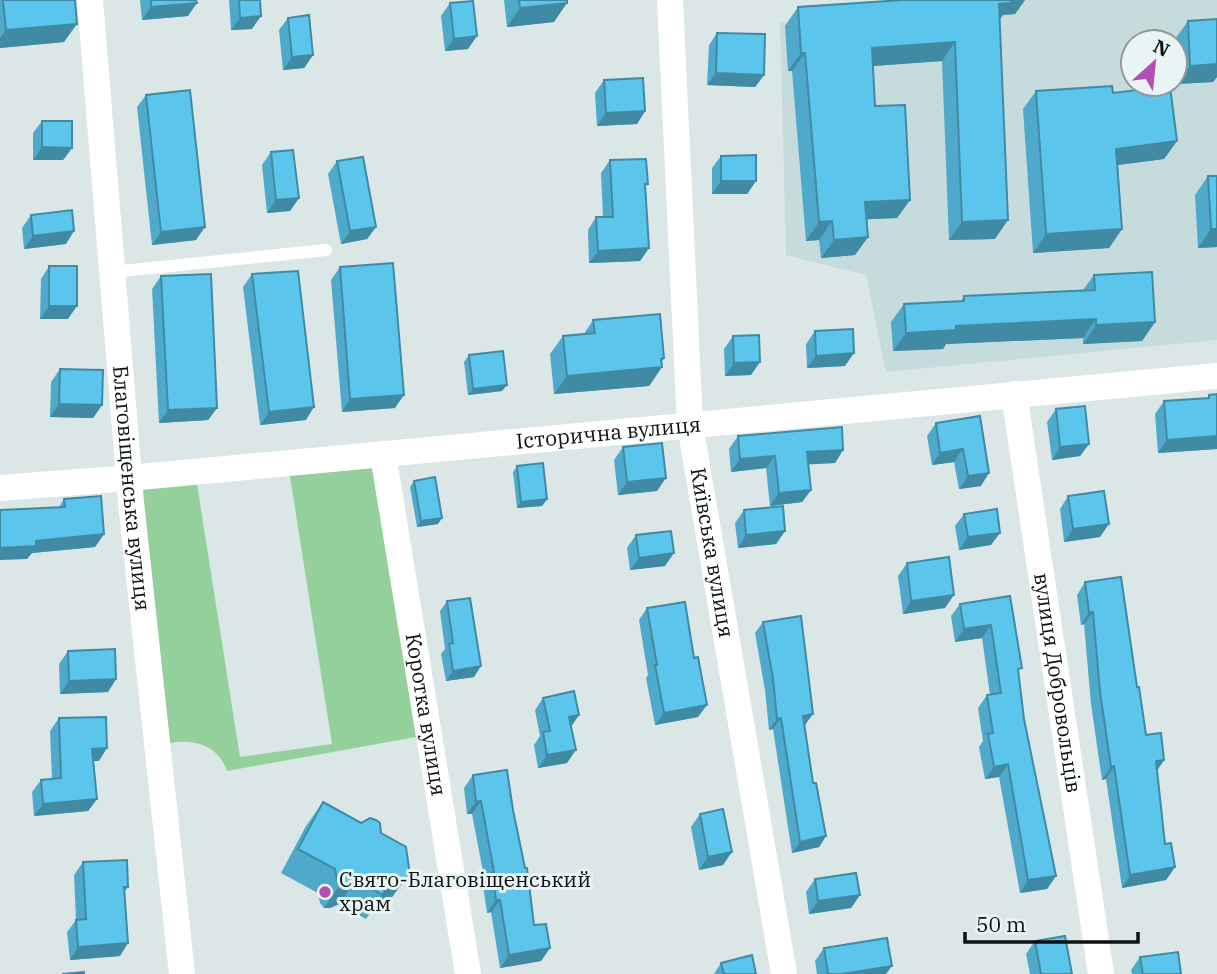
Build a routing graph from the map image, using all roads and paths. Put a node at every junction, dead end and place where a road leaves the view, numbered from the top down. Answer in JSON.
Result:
{"nodes":[{"id":1,"x":90,"y":0,"type":"edge"},
{"id":2,"x":670,"y":0,"type":"edge"},
{"id":3,"x":326,"y":250,"type":"dead end"},
{"id":4,"x":112,"y":272,"type":"junction"},
{"id":5,"x":1217,"y":376,"type":"edge"},
{"id":6,"x":1014,"y":394,"type":"junction"},
{"id":7,"x":690,"y":425,"type":"junction"},
{"id":8,"x":383,"y":454,"type":"junction"},
{"id":9,"x":129,"y":478,"type":"junction"},
{"id":10,"x":0,"y":488,"type":"edge"},
{"id":11,"x":182,"y":974,"type":"edge"},
{"id":12,"x":468,"y":974,"type":"edge"},
{"id":13,"x":783,"y":974,"type":"edge"},
{"id":14,"x":1101,"y":974,"type":"edge"}],
"edges":[{"from":1,"to":4,"type":"street","name":"Благовіщенська вулиця"},
{"from":2,"to":7,"type":"street","name":"Київська вулиця"},
{"from":3,"to":4,"type":"lane"},
{"from":4,"to":9,"type":"street","name":"Благовіщенська вулиця"},
{"from":5,"to":6,"type":"street","name":"Історична вулиця"},
{"from":6,"to":7,"type":"street","name":"Історична вулиця"},
{"from":6,"to":14,"type":"street","name":"вулиця Добровольців"},
{"from":7,"to":8,"type":"street","name":"Історична вулиця"},
{"from":7,"to":13,"type":"street","name":"Київська вулиця"},
{"from":8,"to":9,"type":"street","name":"Історична вулиця"},
{"from":8,"to":12,"type":"street","name":"Коротка вулиця"},
{"from":9,"to":10,"type":"street","name":"Історична вулиця"},
{"from":9,"to":11,"type":"street","name":"Благовіщенська вулиця"}]}
